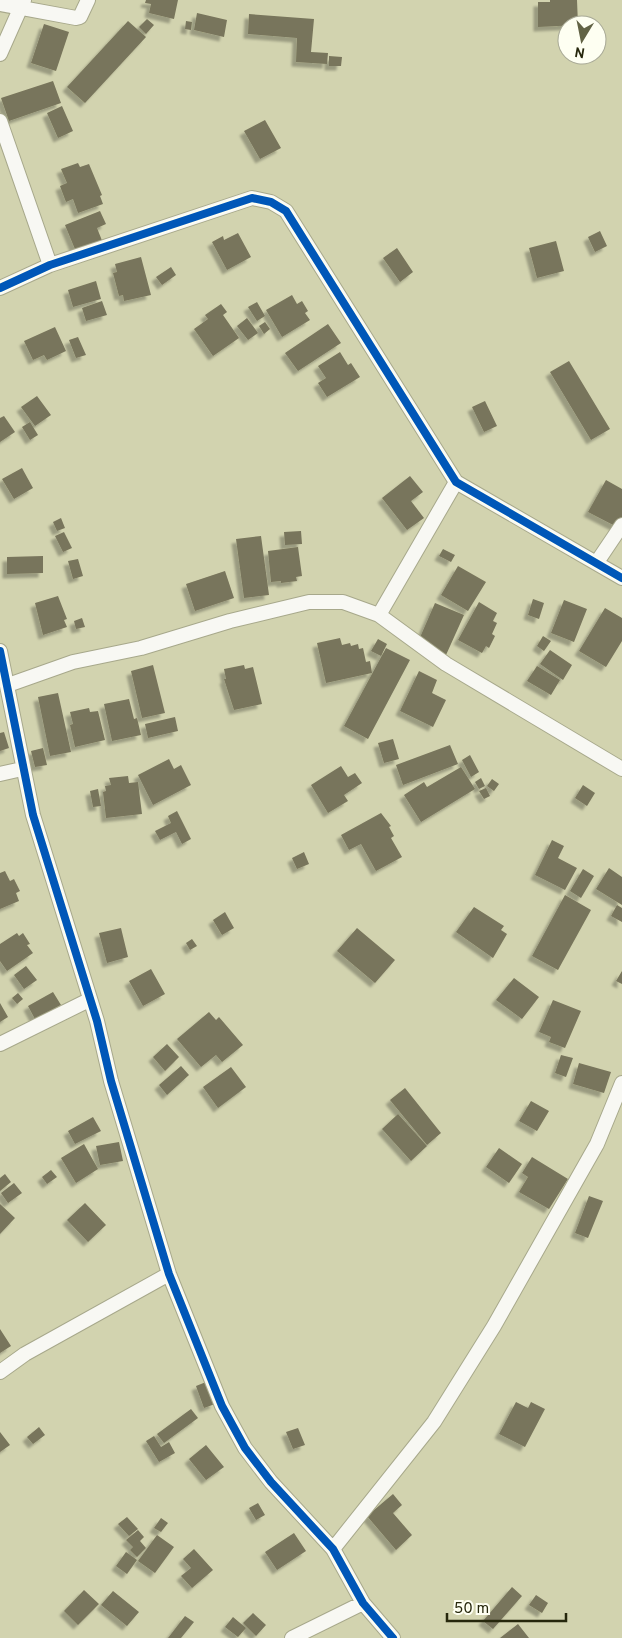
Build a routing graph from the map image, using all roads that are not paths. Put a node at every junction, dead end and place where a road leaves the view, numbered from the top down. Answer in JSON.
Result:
{"nodes":[{"id":1,"x":88,"y":0,"type":"edge"},
{"id":2,"x":0,"y":4,"type":"edge"},
{"id":3,"x":23,"y":4,"type":"edge"},
{"id":4,"x":0,"y":54,"type":"edge"},
{"id":5,"x":0,"y":121,"type":"edge"},
{"id":6,"x":50,"y":265,"type":"junction"},
{"id":7,"x":0,"y":288,"type":"edge"},
{"id":8,"x":456,"y":482,"type":"junction"},
{"id":9,"x":622,"y":525,"type":"edge"},
{"id":10,"x":597,"y":562,"type":"junction"},
{"id":11,"x":622,"y":578,"type":"edge"},
{"id":12,"x":379,"y":615,"type":"junction"},
{"id":13,"x":0,"y":651,"type":"edge"},
{"id":14,"x":8,"y":685,"type":"junction"},
{"id":15,"x":622,"y":768,"type":"edge"},
{"id":16,"x":22,"y":769,"type":"junction"},
{"id":17,"x":0,"y":774,"type":"edge"},
{"id":18,"x":89,"y":1000,"type":"junction"},
{"id":19,"x":0,"y":1044,"type":"edge"},
{"id":20,"x":622,"y":1083,"type":"edge"},
{"id":21,"x":169,"y":1274,"type":"junction"},
{"id":22,"x":0,"y":1372,"type":"edge"},
{"id":23,"x":333,"y":1549,"type":"junction"},
{"id":24,"x":363,"y":1603,"type":"junction"},
{"id":25,"x":292,"y":1638,"type":"edge"},
{"id":26,"x":392,"y":1638,"type":"edge"}],
"edges":[{"from":1,"to":3,"type":"street"},
{"from":2,"to":3,"type":"street"},
{"from":3,"to":4,"type":"street"},
{"from":5,"to":6,"type":"street"},
{"from":6,"to":7,"type":"street"},
{"from":6,"to":8,"type":"street"},
{"from":8,"to":10,"type":"street"},
{"from":8,"to":12,"type":"street"},
{"from":9,"to":10,"type":"street"},
{"from":10,"to":11,"type":"street"},
{"from":12,"to":14,"type":"street"},
{"from":12,"to":15,"type":"street"},
{"from":13,"to":14,"type":"street"},
{"from":14,"to":16,"type":"street"},
{"from":16,"to":17,"type":"street"},
{"from":16,"to":18,"type":"street"},
{"from":18,"to":19,"type":"street"},
{"from":18,"to":21,"type":"street"},
{"from":20,"to":23,"type":"street"},
{"from":21,"to":22,"type":"street"},
{"from":21,"to":23,"type":"street"},
{"from":23,"to":24,"type":"street"},
{"from":24,"to":25,"type":"street"},
{"from":24,"to":26,"type":"street"}]}
